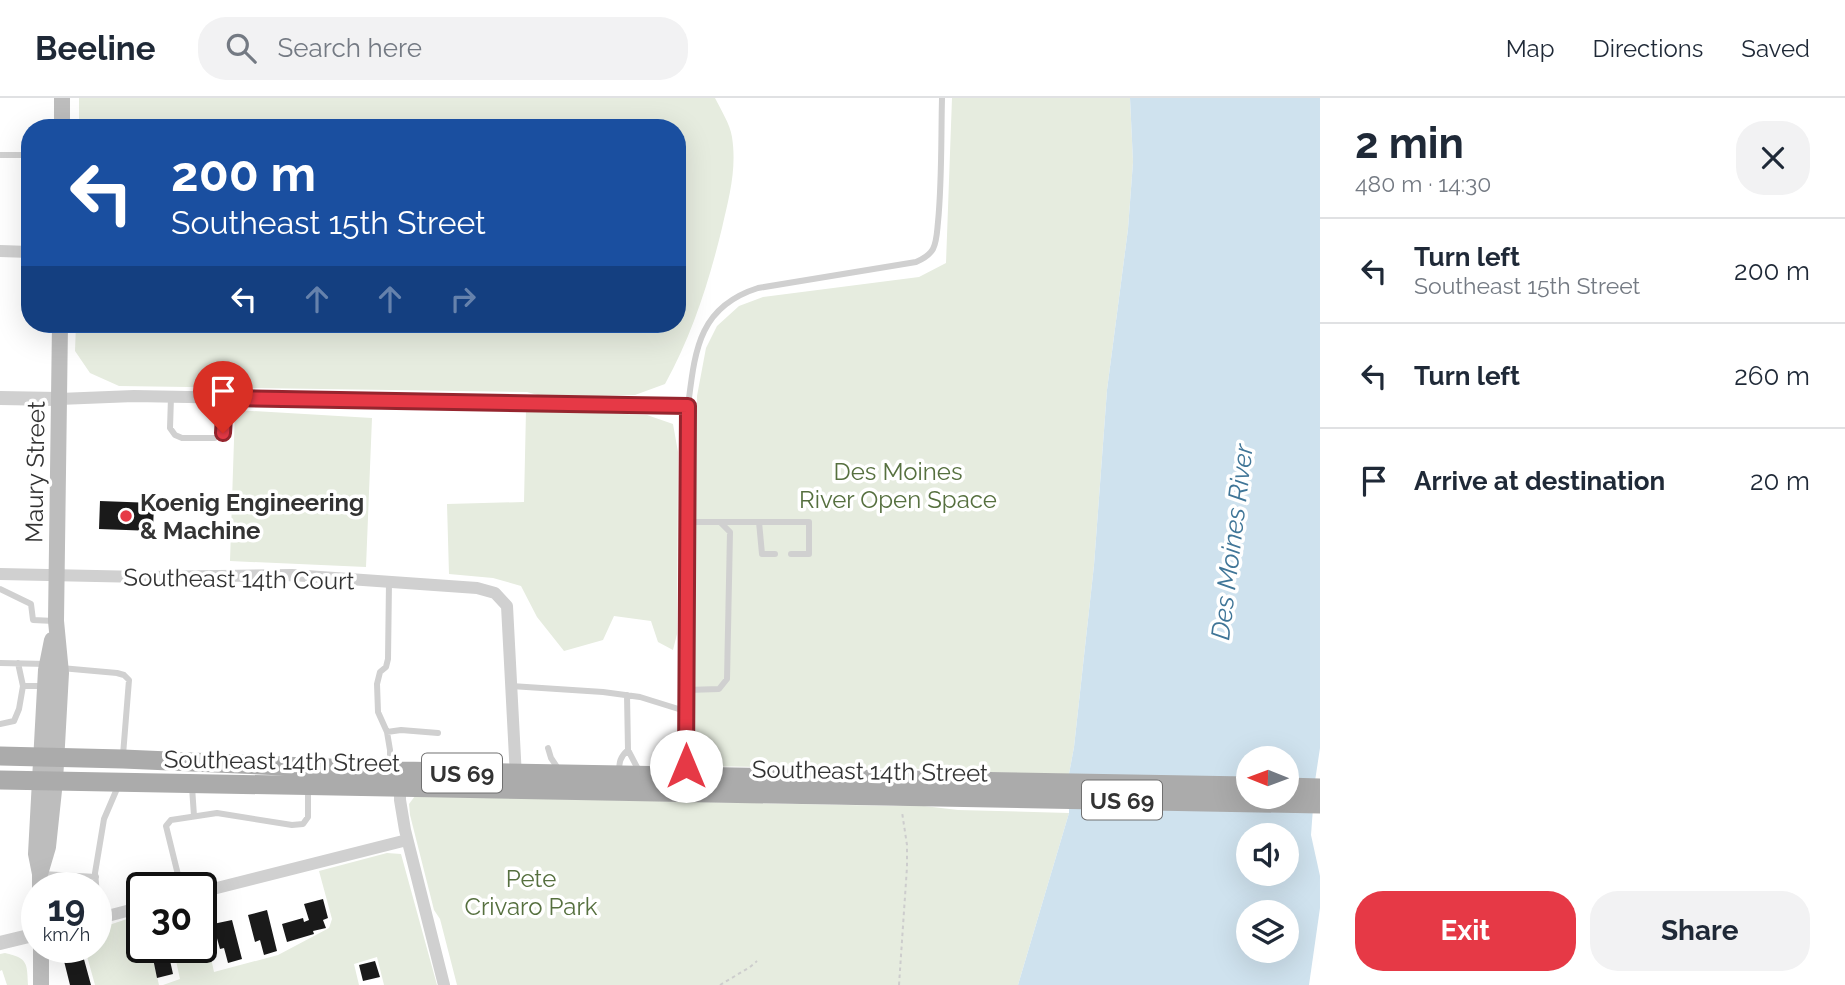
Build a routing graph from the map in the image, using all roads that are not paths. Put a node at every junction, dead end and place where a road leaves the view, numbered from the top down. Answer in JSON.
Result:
{"nodes":[{"id":1,"x":62,"y":98,"type":"edge"},
{"id":2,"x":942,"y":98,"type":"edge"},
{"id":3,"x":62,"y":119,"type":"edge"},
{"id":4,"x":0,"y":155,"type":"edge"},
{"id":5,"x":21,"y":156,"type":"edge"},
{"id":6,"x":0,"y":251,"type":"edge"},
{"id":7,"x":21,"y":252,"type":"edge"},
{"id":8,"x":60,"y":333,"type":"edge"},
{"id":9,"x":171,"y":397,"type":"junction"},
{"id":10,"x":0,"y":398,"type":"edge"},
{"id":11,"x":225,"y":398,"type":"junction"},
{"id":12,"x":59,"y":399,"type":"junction"},
{"id":13,"x":688,"y":406,"type":"junction"},
{"id":14,"x":687,"y":522,"type":"junction"},
{"id":15,"x":720,"y":522,"type":"junction"},
{"id":16,"x":759,"y":522,"type":"junction"},
{"id":17,"x":775,"y":554,"type":"dead end"},
{"id":18,"x":791,"y":554,"type":"dead end"},
{"id":19,"x":0,"y":574,"type":"edge"},
{"id":20,"x":57,"y":575,"type":"junction"},
{"id":21,"x":389,"y":582,"type":"junction"},
{"id":22,"x":0,"y":589,"type":"edge"},
{"id":23,"x":56,"y":621,"type":"junction"},
{"id":24,"x":0,"y":663,"type":"edge"},
{"id":25,"x":18,"y":663,"type":"junction"},
{"id":26,"x":54,"y":666,"type":"junction"},
{"id":27,"x":23,"y":686,"type":"junction"},
{"id":28,"x":45,"y":686,"type":"junction"},
{"id":29,"x":512,"y":686,"type":"junction"},
{"id":30,"x":687,"y":690,"type":"junction"},
{"id":31,"x":627,"y":695,"type":"junction"},
{"id":32,"x":686,"y":712,"type":"junction"},
{"id":33,"x":0,"y":724,"type":"edge"},
{"id":34,"x":387,"y":732,"type":"junction"},
{"id":35,"x":438,"y":733,"type":"dead end"},
{"id":36,"x":548,"y":748,"type":"dead end"},
{"id":37,"x":628,"y":750,"type":"junction"},
{"id":38,"x":0,"y":756,"type":"edge"},
{"id":39,"x":49,"y":757,"type":"junction"},
{"id":40,"x":123,"y":760,"type":"junction"},
{"id":41,"x":561,"y":775,"type":"junction"},
{"id":42,"x":619,"y":776,"type":"junction"},
{"id":43,"x":642,"y":776,"type":"junction"},
{"id":44,"x":396,"y":777,"type":"junction"},
{"id":45,"x":0,"y":780,"type":"edge"},
{"id":46,"x":47,"y":781,"type":"junction"},
{"id":47,"x":516,"y":782,"type":"junction"},
{"id":48,"x":120,"y":783,"type":"junction"},
{"id":49,"x":192,"y":784,"type":"junction"},
{"id":50,"x":685,"y":785,"type":"junction"},
{"id":51,"x":308,"y":786,"type":"junction"},
{"id":52,"x":1236,"y":786,"type":"edge"},
{"id":53,"x":1299,"y":787,"type":"edge"},
{"id":54,"x":924,"y":788,"type":"junction"},
{"id":55,"x":1320,"y":788,"type":"edge"},
{"id":56,"x":1320,"y":804,"type":"edge"},
{"id":57,"x":194,"y":816,"type":"junction"},
{"id":58,"x":407,"y":840,"type":"junction"},
{"id":59,"x":39,"y":872,"type":"edge"},
{"id":60,"x":97,"y":872,"type":"edge"},
{"id":61,"x":177,"y":872,"type":"edge"},
{"id":62,"x":217,"y":888,"type":"edge"},
{"id":63,"x":21,"y":938,"type":"edge"},
{"id":64,"x":0,"y":943,"type":"edge"},
{"id":65,"x":41,"y":963,"type":"edge"},
{"id":66,"x":41,"y":985,"type":"edge"},
{"id":67,"x":444,"y":985,"type":"edge"}],
"edges":[{"from":1,"to":3,"type":"main road"},
{"from":2,"to":13,"type":"lane"},
{"from":4,"to":5,"type":"lane"},
{"from":6,"to":7,"type":"street"},
{"from":8,"to":12,"type":"main road","name":"Maury Street"},
{"from":9,"to":11,"type":"street"},
{"from":9,"to":11,"type":"lane"},
{"from":9,"to":12,"type":"street"},
{"from":10,"to":12,"type":"street"},
{"from":11,"to":13,"type":"street"},
{"from":12,"to":20,"type":"main road","name":"Maury Street"},
{"from":13,"to":14,"type":"street"},
{"from":14,"to":15,"type":"lane"},
{"from":14,"to":30,"type":"street"},
{"from":15,"to":16,"type":"lane"},
{"from":15,"to":30,"type":"lane"},
{"from":16,"to":17,"type":"lane"},
{"from":16,"to":18,"type":"lane"},
{"from":19,"to":20,"type":"street","name":"Southeast 14th Court"},
{"from":20,"to":21,"type":"street","name":"Southeast 14th Court"},
{"from":20,"to":23,"type":"main road","name":"Maury Street"},
{"from":21,"to":29,"type":"street","name":"Southeast 14th Court"},
{"from":21,"to":34,"type":"lane"},
{"from":22,"to":23,"type":"lane"},
{"from":23,"to":26,"type":"main road","name":"Maury Street"},
{"from":24,"to":25,"type":"lane"},
{"from":25,"to":26,"type":"lane"},
{"from":25,"to":27,"type":"lane"},
{"from":26,"to":28,"type":"main road","name":"Maury Street"},
{"from":26,"to":39,"type":"main road","name":"Maury Street"},
{"from":26,"to":40,"type":"lane"},
{"from":27,"to":28,"type":"lane"},
{"from":27,"to":33,"type":"lane"},
{"from":28,"to":39,"type":"main road","name":"Maury Street"},
{"from":29,"to":31,"type":"lane"},
{"from":29,"to":47,"type":"street"},
{"from":30,"to":32,"type":"street"},
{"from":31,"to":32,"type":"lane"},
{"from":31,"to":37,"type":"lane"},
{"from":32,"to":50,"type":"street"},
{"from":34,"to":35,"type":"lane"},
{"from":34,"to":44,"type":"lane"},
{"from":36,"to":41,"type":"lane"},
{"from":37,"to":42,"type":"lane"},
{"from":37,"to":43,"type":"lane"},
{"from":38,"to":39,"type":"main road","name":"Southeast 14th Street","number":"US 69"},
{"from":39,"to":40,"type":"main road","name":"Southeast 14th Street","number":"US 69"},
{"from":39,"to":46,"type":"main road","name":"Maury Street"},
{"from":40,"to":44,"type":"main road","name":"Southeast 14th Street","number":"US 69"},
{"from":41,"to":42,"type":"main road","name":"Southeast 14th Street","number":"US 69"},
{"from":41,"to":47,"type":"main road","name":"Southeast 14th Street","number":"US 69"},
{"from":42,"to":43,"type":"main road","name":"Southeast 14th Street","number":"US 69"},
{"from":43,"to":50,"type":"main road","name":"Southeast 14th Street","number":"US 69"},
{"from":44,"to":47,"type":"main road","name":"Southeast 14th Street","number":"US 69"},
{"from":44,"to":51,"type":"main road","name":"Southeast 14th Street","number":"US 69"},
{"from":44,"to":58,"type":"street"},
{"from":45,"to":46,"type":"main road","name":"Southeast 14th Street","number":"US 69"},
{"from":46,"to":48,"type":"main road","name":"Southeast 14th Street","number":"US 69"},
{"from":46,"to":59,"type":"main road","name":"Maury Street"},
{"from":47,"to":50,"type":"main road","name":"Southeast 14th Street","number":"US 69"},
{"from":48,"to":49,"type":"main road","name":"Southeast 14th Street","number":"US 69"},
{"from":48,"to":60,"type":"lane"},
{"from":49,"to":51,"type":"main road","name":"Southeast 14th Street","number":"US 69"},
{"from":49,"to":57,"type":"lane"},
{"from":50,"to":54,"type":"main road","name":"Southeast 14th Street","number":"US 69"},
{"from":51,"to":57,"type":"lane"},
{"from":52,"to":54,"type":"main road","name":"Southeast 14th Street","number":"US 69"},
{"from":53,"to":55,"type":"main road"},
{"from":54,"to":56,"type":"main road","name":"Southeast 14th Street","number":"US 69"},
{"from":57,"to":61,"type":"lane"},
{"from":58,"to":62,"type":"street"},
{"from":58,"to":67,"type":"street"},
{"from":63,"to":64,"type":"street"},
{"from":65,"to":66,"type":"main road"}]}
